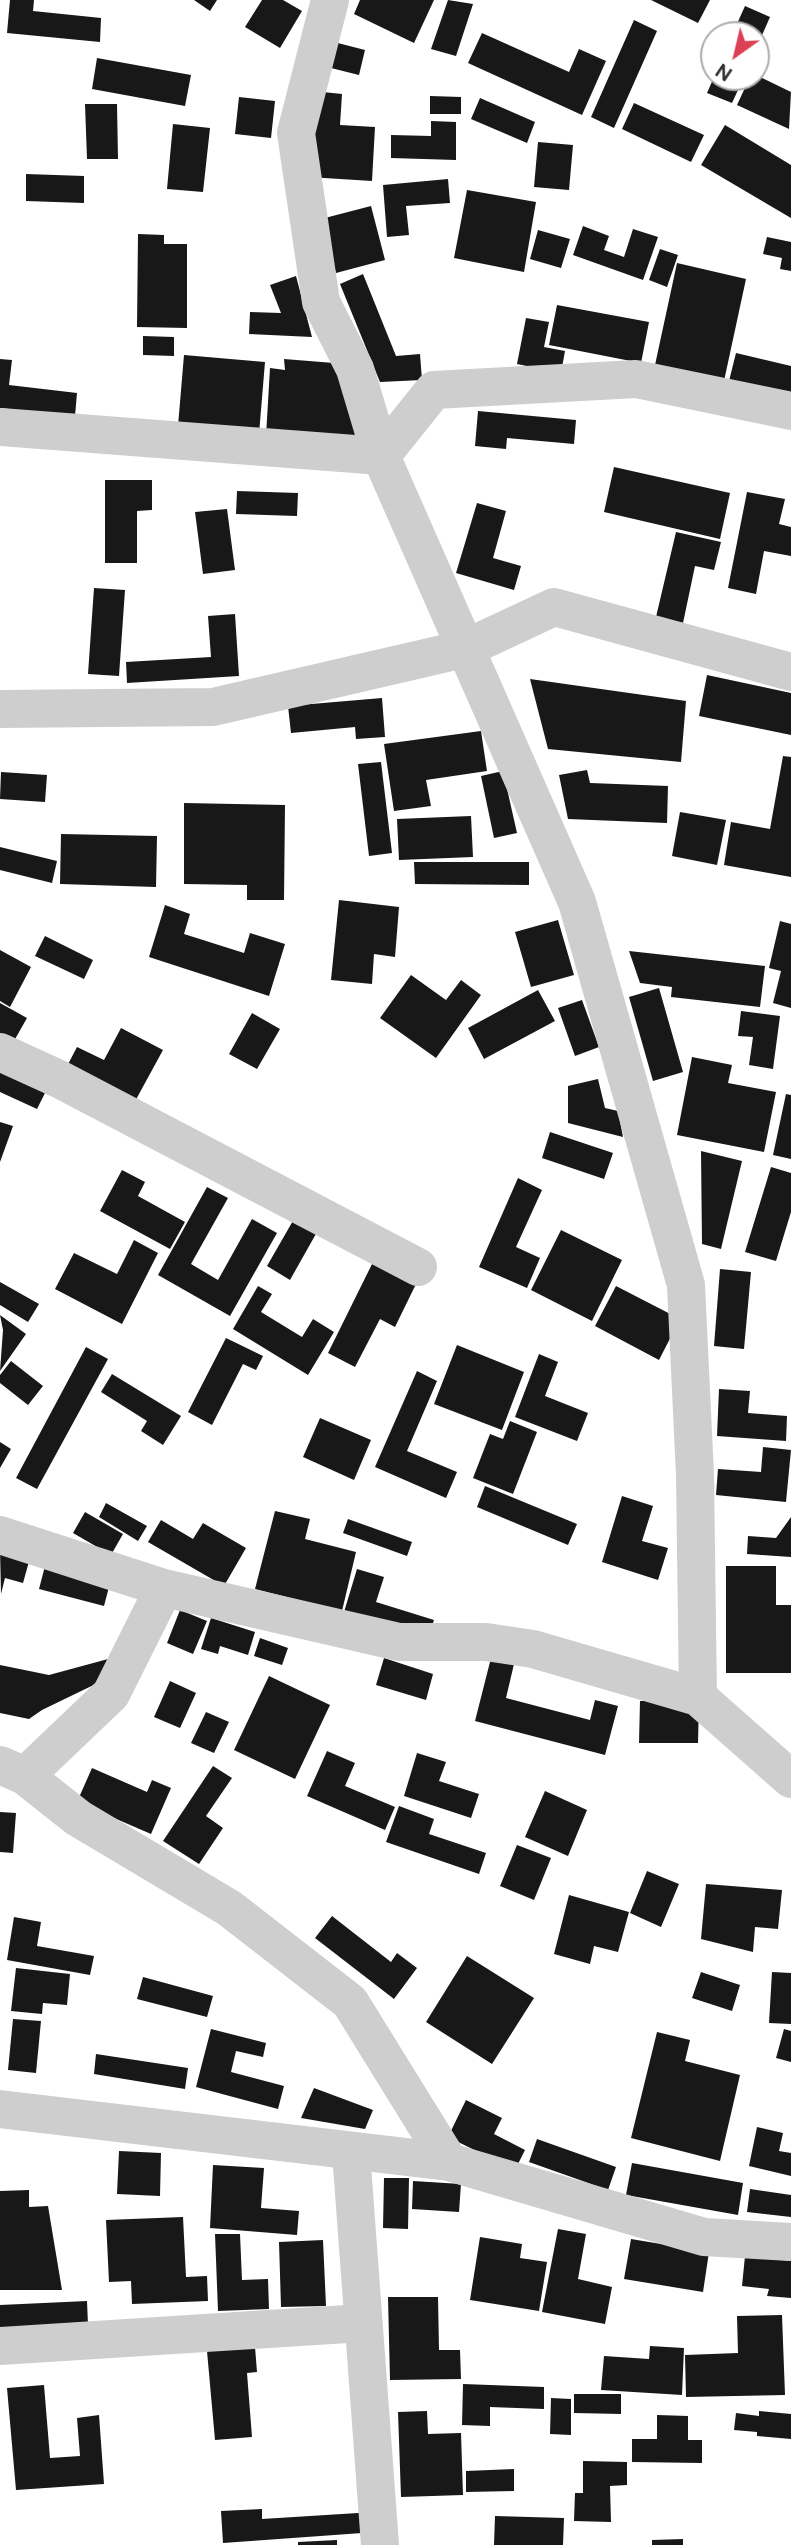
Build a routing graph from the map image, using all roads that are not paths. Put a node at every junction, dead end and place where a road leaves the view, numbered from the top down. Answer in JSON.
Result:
{"nodes":[{"id":1,"x":330,"y":0,"type":"edge"},
{"id":2,"x":791,"y":411,"type":"edge"},
{"id":3,"x":0,"y":426,"type":"edge"},
{"id":4,"x":381,"y":456,"type":"junction"},
{"id":5,"x":464,"y":649,"type":"junction"},
{"id":6,"x":791,"y":672,"type":"edge"},
{"id":7,"x":0,"y":709,"type":"edge"},
{"id":8,"x":0,"y":1052,"type":"edge"},
{"id":9,"x":418,"y":1267,"type":"dead end"},
{"id":10,"x":0,"y":1535,"type":"edge"},
{"id":11,"x":164,"y":1588,"type":"junction"},
{"id":12,"x":698,"y":1697,"type":"junction"},
{"id":13,"x":13,"y":1770,"type":"edge"},
{"id":14,"x":791,"y":1779,"type":"edge"},
{"id":15,"x":0,"y":2109,"type":"edge"},
{"id":16,"x":351,"y":2152,"type":"junction"},
{"id":17,"x":449,"y":2162,"type":"junction"},
{"id":18,"x":791,"y":2242,"type":"edge"},
{"id":19,"x":363,"y":2323,"type":"junction"},
{"id":20,"x":0,"y":2346,"type":"edge"},
{"id":21,"x":380,"y":2545,"type":"edge"}],
"edges":[{"from":1,"to":4,"type":"street"},
{"from":2,"to":4,"type":"street"},
{"from":3,"to":4,"type":"street"},
{"from":4,"to":5,"type":"street"},
{"from":5,"to":6,"type":"street"},
{"from":5,"to":7,"type":"street"},
{"from":5,"to":12,"type":"street"},
{"from":8,"to":9,"type":"street"},
{"from":10,"to":11,"type":"street"},
{"from":11,"to":12,"type":"street"},
{"from":11,"to":13,"type":"street"},
{"from":12,"to":14,"type":"street"},
{"from":13,"to":17,"type":"street"},
{"from":15,"to":16,"type":"street"},
{"from":16,"to":17,"type":"street"},
{"from":16,"to":19,"type":"street"},
{"from":17,"to":18,"type":"street"},
{"from":19,"to":20,"type":"street"},
{"from":19,"to":21,"type":"street"}]}
